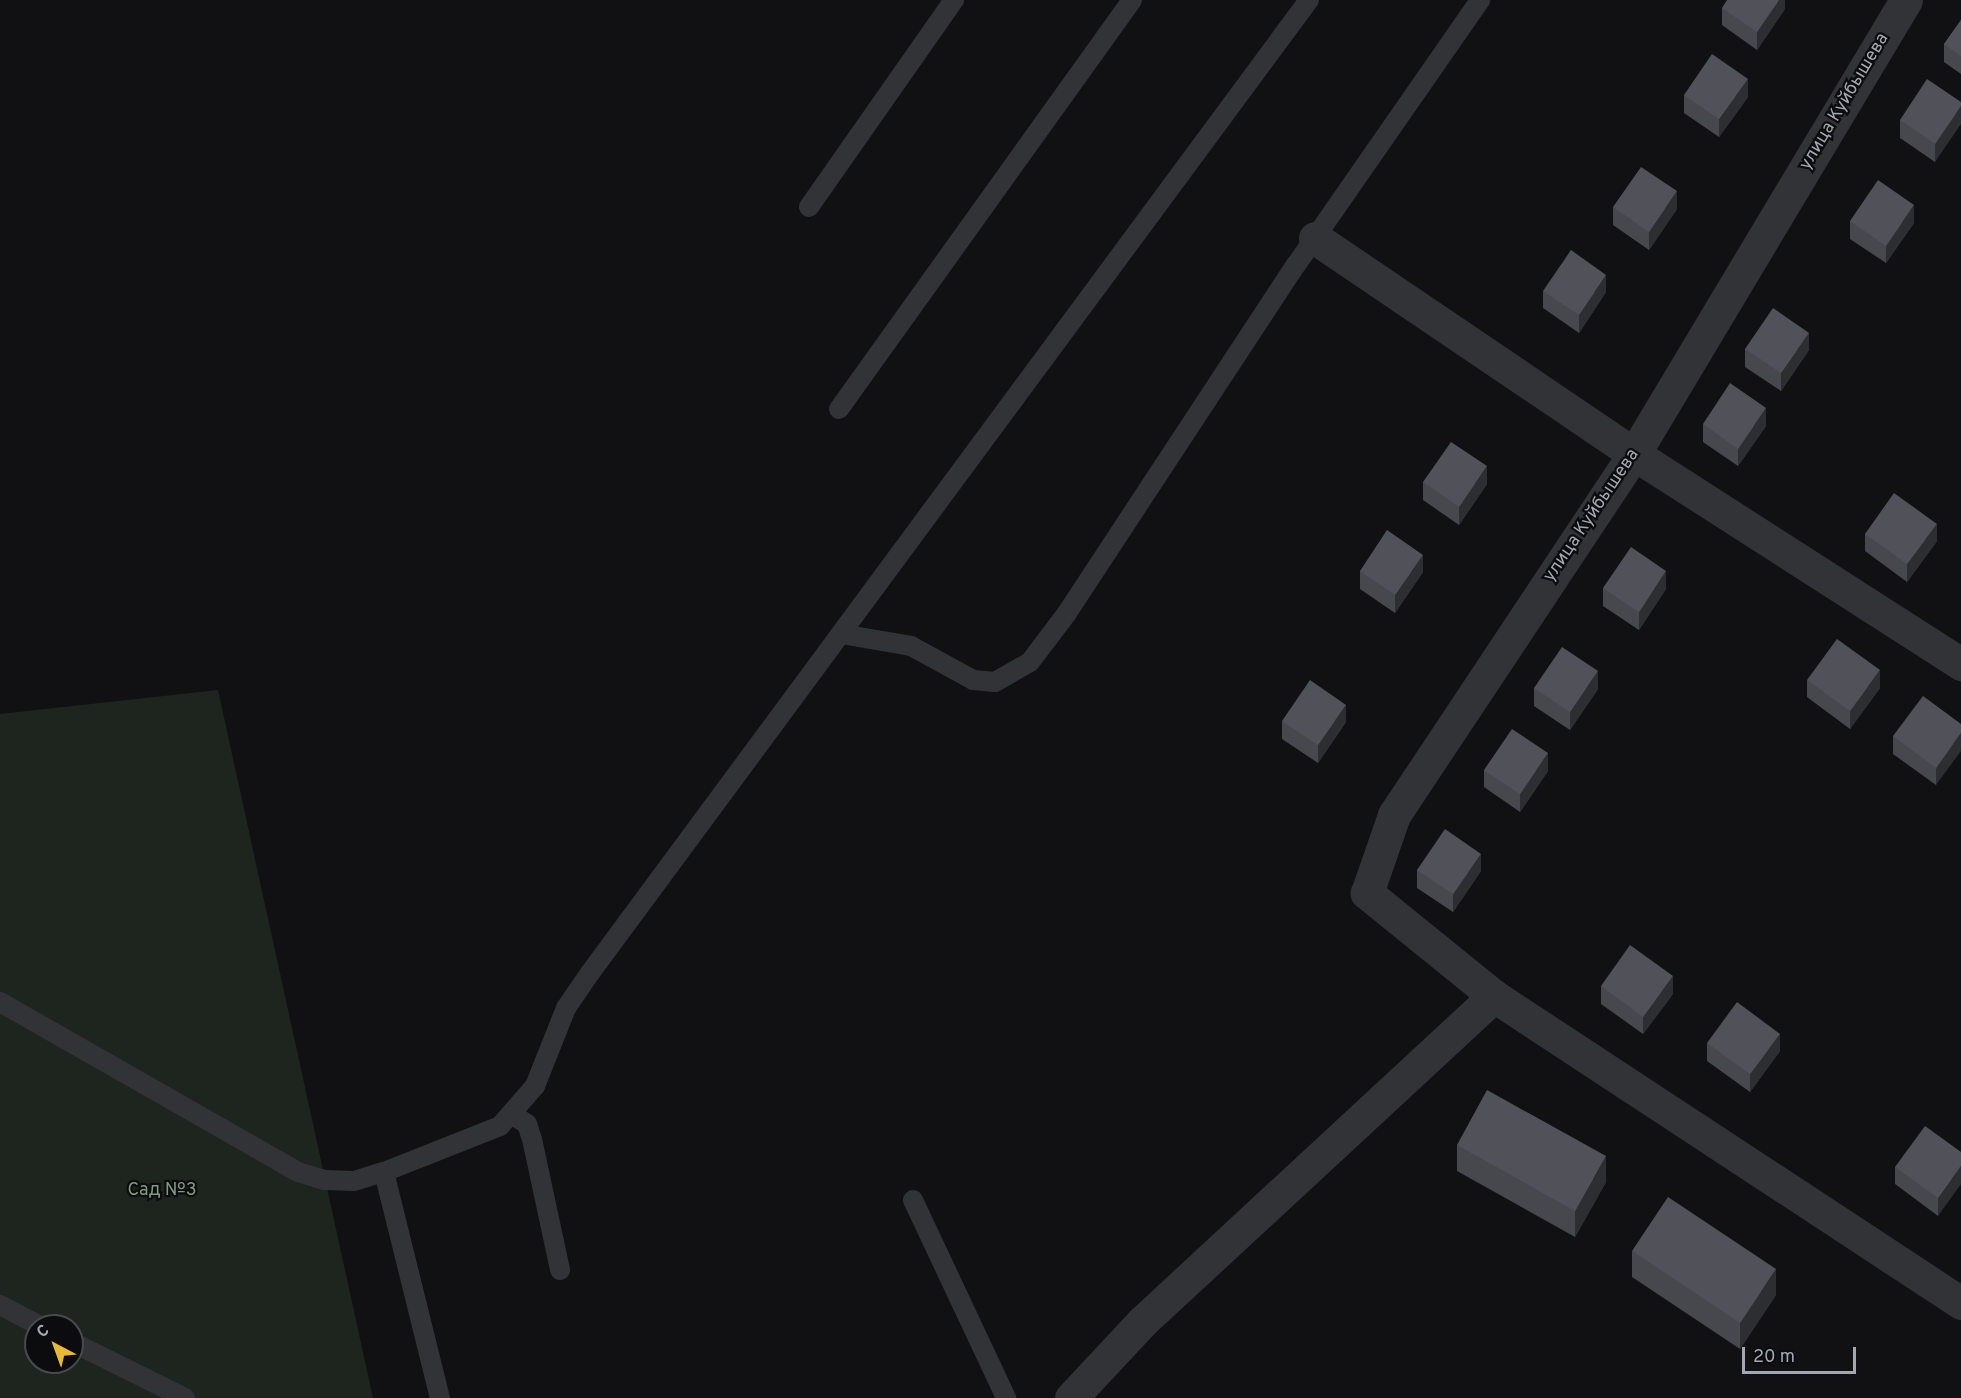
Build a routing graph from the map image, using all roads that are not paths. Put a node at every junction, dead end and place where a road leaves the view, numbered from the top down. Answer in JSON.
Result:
{"nodes":[{"id":1,"x":954,"y":0,"type":"edge"},
{"id":2,"x":1132,"y":0,"type":"edge"},
{"id":3,"x":1309,"y":0,"type":"edge"},
{"id":4,"x":1480,"y":0,"type":"edge"},
{"id":5,"x":1906,"y":0,"type":"edge"},
{"id":6,"x":809,"y":207,"type":"dead end"},
{"id":7,"x":1315,"y":238,"type":"junction"},
{"id":8,"x":839,"y":409,"type":"dead end"},
{"id":9,"x":1634,"y":454,"type":"junction"},
{"id":10,"x":843,"y":634,"type":"junction"},
{"id":11,"x":1961,"y":664,"type":"edge"},
{"id":12,"x":1494,"y":996,"type":"junction"},
{"id":13,"x":0,"y":1002,"type":"edge"},
{"id":14,"x":513,"y":1115,"type":"junction"},
{"id":15,"x":384,"y":1172,"type":"junction"},
{"id":16,"x":913,"y":1200,"type":"dead end"},
{"id":17,"x":560,"y":1270,"type":"dead end"},
{"id":18,"x":1961,"y":1303,"type":"edge"},
{"id":19,"x":0,"y":1305,"type":"edge"},
{"id":20,"x":24,"y":1318,"type":"edge"},
{"id":21,"x":84,"y":1348,"type":"edge"},
{"id":22,"x":185,"y":1398,"type":"edge"},
{"id":23,"x":440,"y":1398,"type":"edge"},
{"id":24,"x":1006,"y":1398,"type":"edge"},
{"id":25,"x":1071,"y":1398,"type":"edge"}],
"edges":[{"from":1,"to":6,"type":"lane"},
{"from":2,"to":8,"type":"lane"},
{"from":3,"to":10,"type":"lane"},
{"from":4,"to":7,"type":"lane"},
{"from":5,"to":9,"type":"street","name":"улица Куйбышева"},
{"from":7,"to":9,"type":"street"},
{"from":7,"to":10,"type":"lane"},
{"from":9,"to":11,"type":"street"},
{"from":9,"to":12,"type":"street","name":"улица Куйбышева"},
{"from":10,"to":14,"type":"lane"},
{"from":12,"to":18,"type":"street"},
{"from":12,"to":25,"type":"street"},
{"from":13,"to":15,"type":"lane"},
{"from":14,"to":15,"type":"lane"},
{"from":14,"to":17,"type":"lane"},
{"from":15,"to":23,"type":"lane"},
{"from":16,"to":24,"type":"lane"},
{"from":19,"to":20,"type":"lane"},
{"from":21,"to":22,"type":"lane"}]}
